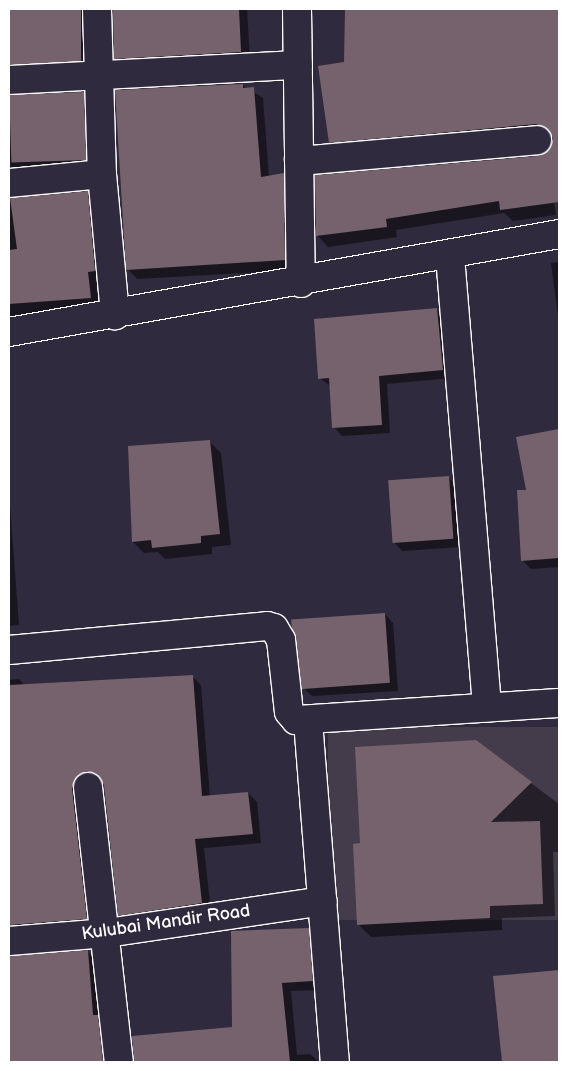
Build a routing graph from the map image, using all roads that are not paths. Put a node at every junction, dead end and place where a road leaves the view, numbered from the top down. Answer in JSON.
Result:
{"nodes":[{"id":1,"x":97,"y":9,"type":"edge"},
{"id":2,"x":297,"y":9,"type":"edge"},
{"id":3,"x":298,"y":65,"type":"junction"},
{"id":4,"x":99,"y":75,"type":"junction"},
{"id":5,"x":9,"y":80,"type":"edge"},
{"id":6,"x":537,"y":140,"type":"dead end"},
{"id":7,"x":299,"y":161,"type":"junction"},
{"id":8,"x":102,"y":174,"type":"junction"},
{"id":9,"x":9,"y":183,"type":"edge"},
{"id":10,"x":559,"y":234,"type":"edge"},
{"id":11,"x":450,"y":256,"type":"junction"},
{"id":12,"x":301,"y":283,"type":"junction"},
{"id":13,"x":115,"y":315,"type":"junction"},
{"id":14,"x":9,"y":332,"type":"edge"},
{"id":15,"x":9,"y":650,"type":"edge"},
{"id":16,"x":559,"y":704,"type":"edge"},
{"id":17,"x":487,"y":707,"type":"junction"},
{"id":18,"x":308,"y":721,"type":"junction"},
{"id":19,"x":88,"y":786,"type":"dead end"},
{"id":20,"x":323,"y":901,"type":"junction"},
{"id":21,"x":107,"y":934,"type":"junction"},
{"id":22,"x":9,"y":941,"type":"edge"},
{"id":23,"x":120,"y":1062,"type":"edge"},
{"id":24,"x":335,"y":1062,"type":"edge"}],
"edges":[{"from":1,"to":4,"type":"street"},
{"from":2,"to":3,"type":"street"},
{"from":3,"to":4,"type":"street"},
{"from":3,"to":7,"type":"street"},
{"from":4,"to":5,"type":"street"},
{"from":4,"to":8,"type":"street"},
{"from":6,"to":7,"type":"street"},
{"from":7,"to":12,"type":"street"},
{"from":8,"to":9,"type":"street"},
{"from":8,"to":13,"type":"street"},
{"from":10,"to":11,"type":"street"},
{"from":11,"to":12,"type":"street"},
{"from":11,"to":17,"type":"street"},
{"from":12,"to":13,"type":"street"},
{"from":13,"to":14,"type":"street"},
{"from":15,"to":18,"type":"street"},
{"from":16,"to":17,"type":"street"},
{"from":17,"to":18,"type":"street"},
{"from":18,"to":20,"type":"street"},
{"from":19,"to":21,"type":"street"},
{"from":20,"to":21,"type":"street","name":"Kulubai Mandir Road"},
{"from":20,"to":24,"type":"street"},
{"from":21,"to":22,"type":"street","name":"Kulubai Mandir Road"},
{"from":21,"to":23,"type":"street"}]}
